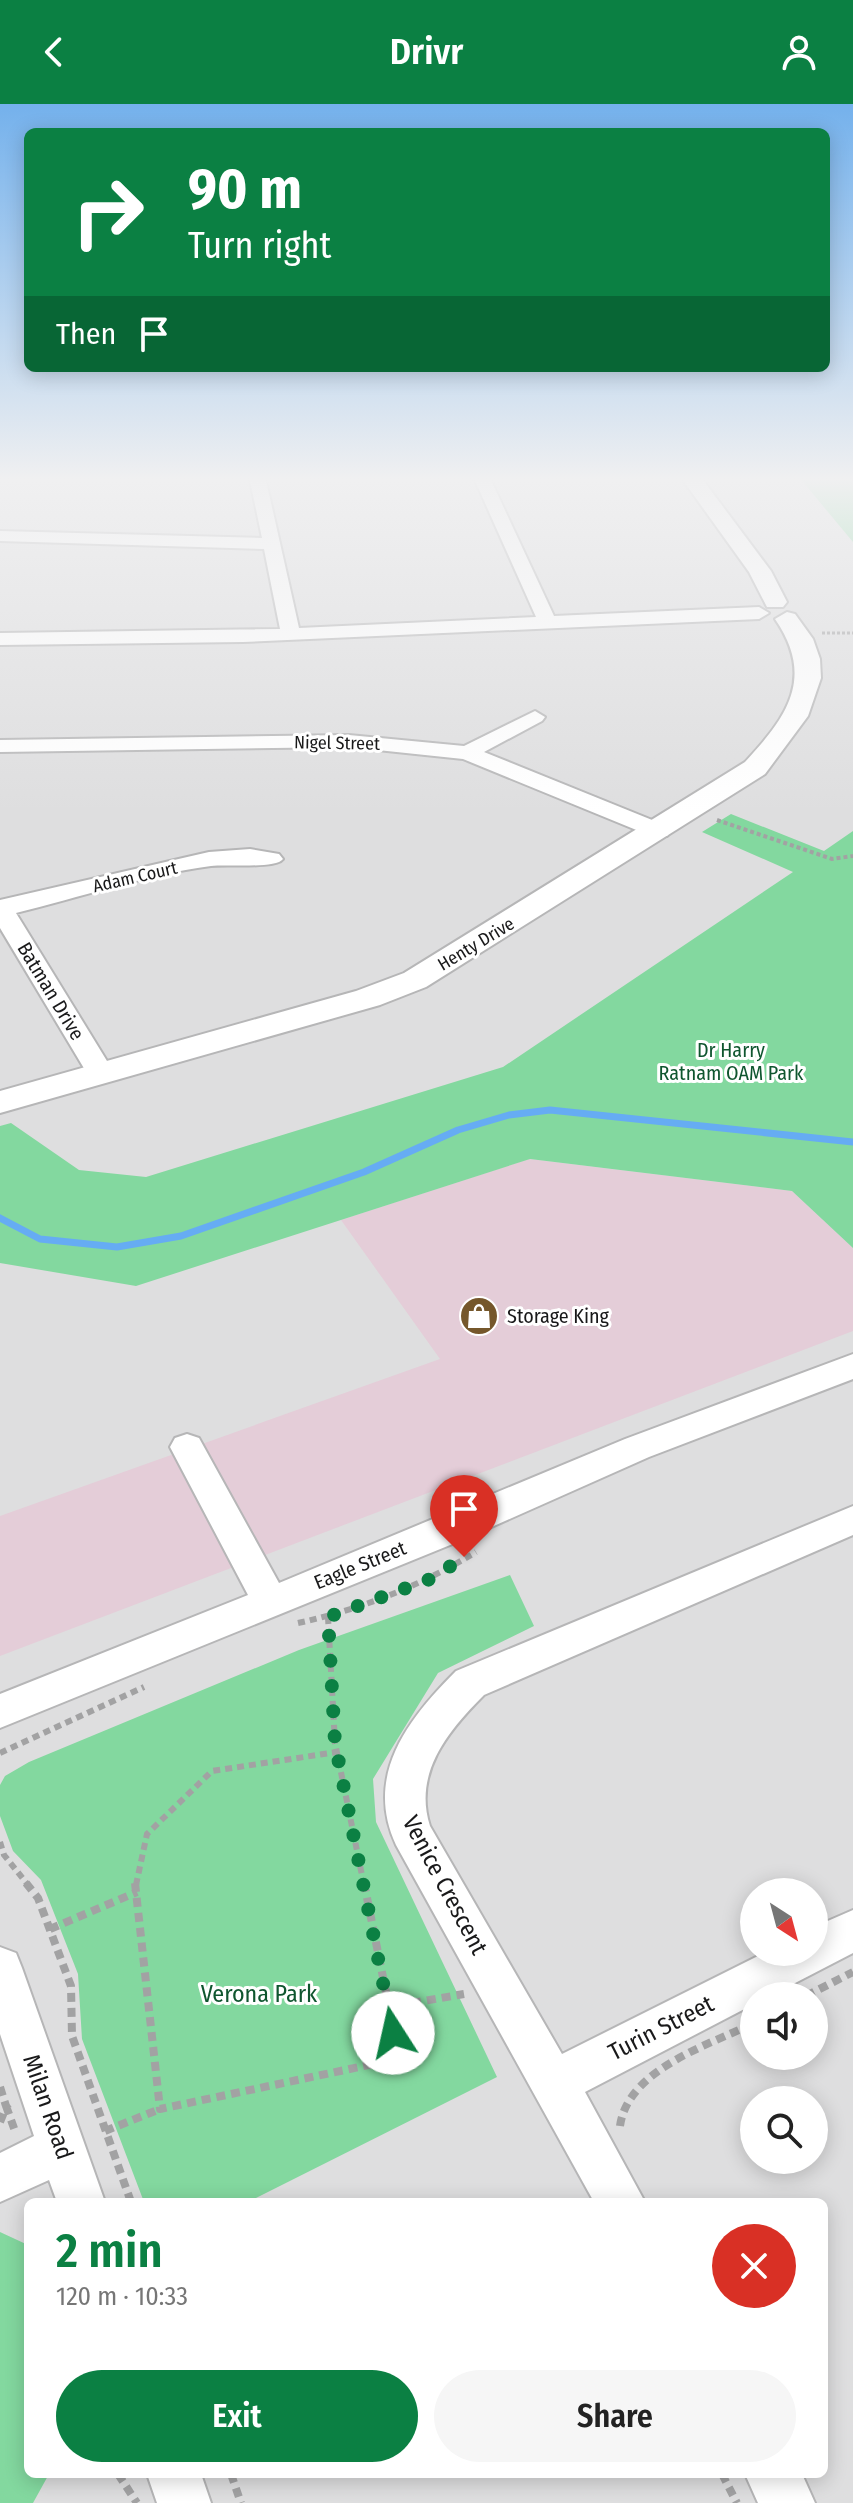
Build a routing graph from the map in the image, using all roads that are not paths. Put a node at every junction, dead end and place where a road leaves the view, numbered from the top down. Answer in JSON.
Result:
{"nodes":[{"id":1,"x":281,"y":588,"type":"edge"},
{"id":2,"x":532,"y":588,"type":"edge"},
{"id":3,"x":766,"y":588,"type":"edge"},
{"id":4,"x":774,"y":611,"type":"junction"},
{"id":5,"x":547,"y":621,"type":"junction"},
{"id":6,"x":291,"y":633,"type":"junction"},
{"id":7,"x":0,"y":639,"type":"edge"},
{"id":8,"x":535,"y":717,"type":"dead end"},
{"id":9,"x":0,"y":746,"type":"edge"},
{"id":10,"x":467,"y":753,"type":"junction"},
{"id":11,"x":659,"y":831,"type":"junction"},
{"id":12,"x":271,"y":859,"type":"dead end"},
{"id":13,"x":0,"y":908,"type":"edge"},
{"id":14,"x":101,"y":1074,"type":"junction"},
{"id":15,"x":0,"y":1102,"type":"edge"},
{"id":16,"x":853,"y":1366,"type":"edge"},
{"id":17,"x":187,"y":1447,"type":"dead end"},
{"id":18,"x":853,"y":1520,"type":"edge"},
{"id":19,"x":282,"y":1612,"type":"junction"},
{"id":20,"x":0,"y":1711,"type":"edge"},
{"id":21,"x":853,"y":1930,"type":"edge"},
{"id":22,"x":828,"y":1943,"type":"edge"},
{"id":23,"x":783,"y":1966,"type":"edge"},
{"id":24,"x":0,"y":1968,"type":"edge"},
{"id":25,"x":570,"y":2075,"type":"junction"},
{"id":26,"x":83,"y":2139,"type":"junction"},
{"id":27,"x":0,"y":2178,"type":"edge"},
{"id":28,"x":81,"y":2198,"type":"edge"},
{"id":29,"x":619,"y":2198,"type":"edge"},
{"id":30,"x":175,"y":2478,"type":"edge"},
{"id":31,"x":774,"y":2478,"type":"edge"},
{"id":32,"x":184,"y":2503,"type":"edge"},
{"id":33,"x":788,"y":2503,"type":"edge"}],
"edges":[{"from":1,"to":6,"type":"street"},
{"from":2,"to":5,"type":"street"},
{"from":3,"to":4,"type":"street","name":"Henty Drive"},
{"from":4,"to":5,"type":"street"},
{"from":4,"to":11,"type":"street","name":"Henty Drive"},
{"from":5,"to":6,"type":"street"},
{"from":6,"to":7,"type":"street"},
{"from":8,"to":10,"type":"street"},
{"from":9,"to":10,"type":"street","name":"Nigel Street"},
{"from":10,"to":11,"type":"street","name":"Nigel Street"},
{"from":11,"to":14,"type":"street","name":"Henty Drive"},
{"from":12,"to":13,"type":"street","name":"Adam Court"},
{"from":13,"to":14,"type":"street","name":"Batman Drive"},
{"from":14,"to":15,"type":"street","name":"Henty Drive"},
{"from":16,"to":19,"type":"street","name":"Eagle Street"},
{"from":17,"to":19,"type":"street"},
{"from":18,"to":25,"type":"street","name":"Venice Crescent"},
{"from":19,"to":20,"type":"street","name":"Eagle Street"},
{"from":21,"to":22,"type":"street","name":"Turin Street"},
{"from":23,"to":25,"type":"street","name":"Turin Street"},
{"from":24,"to":26,"type":"street","name":"Milan Road"},
{"from":25,"to":29,"type":"street","name":"Venice Crescent"},
{"from":26,"to":27,"type":"street"},
{"from":26,"to":28,"type":"street","name":"Milan Road"},
{"from":30,"to":32,"type":"street"},
{"from":31,"to":33,"type":"street"}]}
